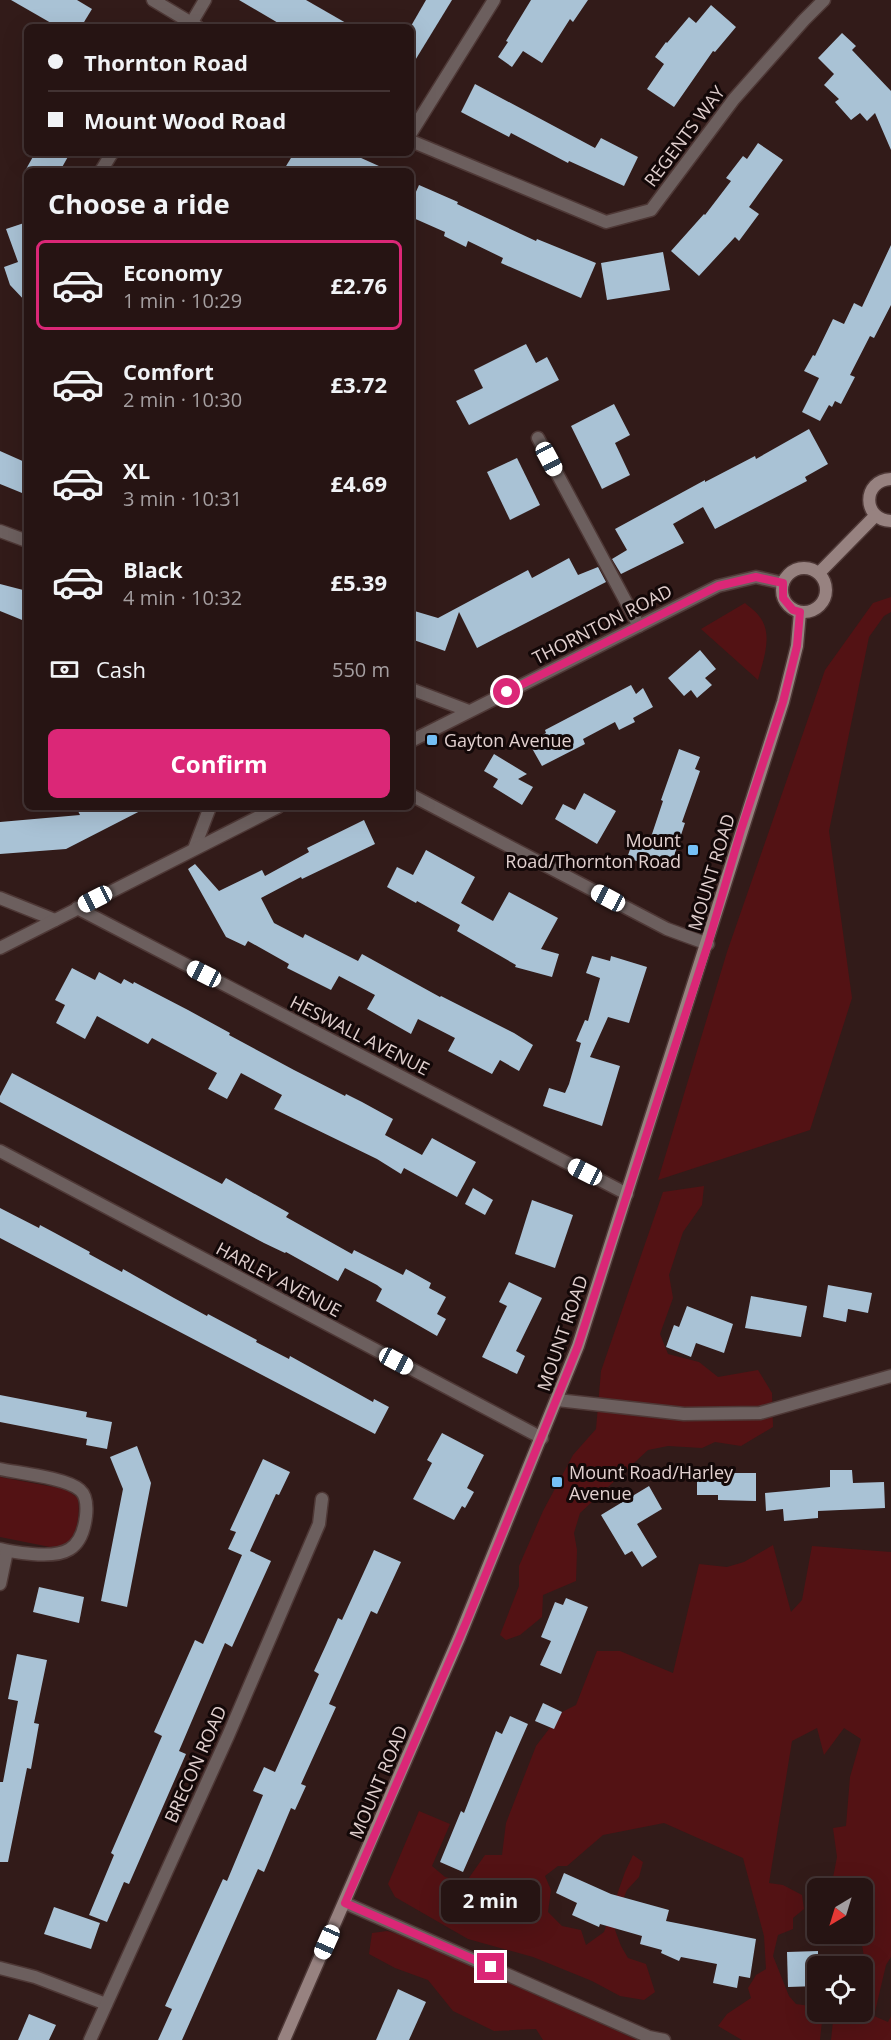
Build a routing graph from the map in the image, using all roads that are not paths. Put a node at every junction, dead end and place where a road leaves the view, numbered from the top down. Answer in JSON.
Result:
{"nodes":[{"id":1,"x":153,"y":0,"type":"edge"},
{"id":2,"x":205,"y":0,"type":"edge"},
{"id":3,"x":494,"y":0,"type":"edge"},
{"id":4,"x":824,"y":0,"type":"edge"},
{"id":5,"x":190,"y":24,"type":"edge"},
{"id":6,"x":194,"y":24,"type":"edge"},
{"id":7,"x":414,"y":128,"type":"edge"},
{"id":8,"x":414,"y":142,"type":"edge"},
{"id":9,"x":538,"y":438,"type":"dead end"},
{"id":10,"x":891,"y":479,"type":"edge"},
{"id":11,"x":875,"y":516,"type":"junction"},
{"id":12,"x":891,"y":521,"type":"edge"},
{"id":13,"x":0,"y":531,"type":"edge"},
{"id":14,"x":24,"y":540,"type":"edge"},
{"id":15,"x":819,"y":573,"type":"junction"},
{"id":16,"x":783,"y":583,"type":"junction"},
{"id":17,"x":800,"y":612,"type":"junction"},
{"id":18,"x":639,"y":626,"type":"junction"},
{"id":19,"x":414,"y":690,"type":"edge"},
{"id":20,"x":469,"y":711,"type":"junction"},
{"id":21,"x":414,"y":739,"type":"edge"},
{"id":22,"x":414,"y":797,"type":"edge"},
{"id":23,"x":209,"y":810,"type":"edge"},
{"id":24,"x":272,"y":810,"type":"edge"},
{"id":25,"x":194,"y":849,"type":"junction"},
{"id":26,"x":0,"y":898,"type":"edge"},
{"id":27,"x":77,"y":909,"type":"junction"},
{"id":28,"x":55,"y":920,"type":"junction"},
{"id":29,"x":708,"y":944,"type":"junction"},
{"id":30,"x":0,"y":948,"type":"edge"},
{"id":31,"x":0,"y":1152,"type":"edge"},
{"id":32,"x":627,"y":1194,"type":"junction"},
{"id":33,"x":891,"y":1376,"type":"edge"},
{"id":34,"x":557,"y":1400,"type":"junction"},
{"id":35,"x":542,"y":1438,"type":"junction"},
{"id":36,"x":0,"y":1469,"type":"edge"},
{"id":37,"x":322,"y":1499,"type":"dead end"},
{"id":38,"x":4,"y":1550,"type":"edge"},
{"id":39,"x":0,"y":1584,"type":"edge"},
{"id":40,"x":345,"y":1903,"type":"junction"},
{"id":41,"x":0,"y":1968,"type":"edge"},
{"id":42,"x":106,"y":2004,"type":"junction"},
{"id":43,"x":90,"y":2040,"type":"edge"},
{"id":44,"x":284,"y":2040,"type":"edge"},
{"id":45,"x":664,"y":2040,"type":"edge"}],
"edges":[{"from":1,"to":5,"type":"street"},
{"from":2,"to":6,"type":"street"},
{"from":3,"to":7,"type":"street"},
{"from":4,"to":8,"type":"street","name":"REGENTS WAY"},
{"from":9,"to":18,"type":"street"},
{"from":10,"to":11,"type":"main road"},
{"from":11,"to":12,"type":"main road"},
{"from":11,"to":15,"type":"main road"},
{"from":13,"to":14,"type":"street"},
{"from":15,"to":16,"type":"main road"},
{"from":15,"to":17,"type":"main road"},
{"from":16,"to":17,"type":"main road"},
{"from":16,"to":18,"type":"street","name":"THORNTON ROAD"},
{"from":17,"to":29,"type":"main road","name":"MOUNT ROAD"},
{"from":18,"to":20,"type":"street","name":"THORNTON ROAD"},
{"from":19,"to":20,"type":"street"},
{"from":20,"to":21,"type":"street","name":"THORNTON ROAD"},
{"from":22,"to":29,"type":"street"},
{"from":23,"to":25,"type":"street"},
{"from":24,"to":25,"type":"street"},
{"from":25,"to":27,"type":"street"},
{"from":26,"to":28,"type":"street"},
{"from":27,"to":28,"type":"street"},
{"from":27,"to":32,"type":"street","name":"HESWALL AVENUE"},
{"from":28,"to":30,"type":"street"},
{"from":29,"to":32,"type":"main road","name":"MOUNT ROAD"},
{"from":31,"to":35,"type":"street","name":"HARLEY AVENUE"},
{"from":32,"to":34,"type":"main road","name":"MOUNT ROAD"},
{"from":33,"to":34,"type":"street"},
{"from":34,"to":35,"type":"main road","name":"MOUNT ROAD"},
{"from":35,"to":40,"type":"main road","name":"MOUNT ROAD"},
{"from":36,"to":38,"type":"street"},
{"from":37,"to":42,"type":"street","name":"BRECON ROAD"},
{"from":38,"to":39,"type":"street"},
{"from":40,"to":44,"type":"main road","name":"MOUNT ROAD"},
{"from":40,"to":45,"type":"street"},
{"from":41,"to":42,"type":"street"},
{"from":42,"to":43,"type":"street","name":"BRECON ROAD"}]}
